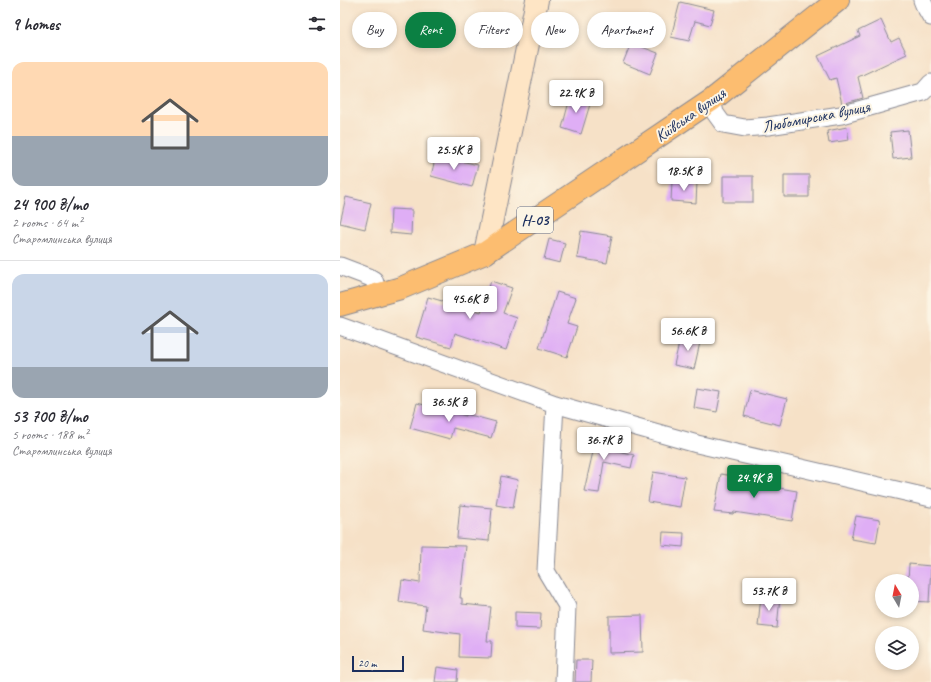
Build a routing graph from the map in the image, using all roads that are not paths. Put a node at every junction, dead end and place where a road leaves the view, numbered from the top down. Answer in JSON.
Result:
{"nodes":[{"id":1,"x":537,"y":0,"type":"edge"},
{"id":2,"x":838,"y":0,"type":"edge"},
{"id":3,"x":922,"y":0,"type":"edge"},
{"id":4,"x":931,"y":17,"type":"edge"},
{"id":5,"x":931,"y":83,"type":"edge"},
{"id":6,"x":712,"y":100,"type":"junction"},
{"id":7,"x":486,"y":253,"type":"junction"},
{"id":8,"x":340,"y":266,"type":"edge"},
{"id":9,"x":379,"y":294,"type":"junction"},
{"id":10,"x":340,"y":305,"type":"edge"},
{"id":11,"x":340,"y":326,"type":"edge"},
{"id":12,"x":555,"y":404,"type":"junction"},
{"id":13,"x":931,"y":498,"type":"edge"},
{"id":14,"x":564,"y":682,"type":"edge"}],
"edges":[{"from":1,"to":7,"type":"main road"},
{"from":2,"to":6,"type":"main road","name":"Київська вулиця","number":"Н-03"},
{"from":3,"to":4,"type":"street"},
{"from":5,"to":6,"type":"street","name":"Любомирська вулиця"},
{"from":6,"to":7,"type":"main road","name":"Київська вулиця","number":"Н-03"},
{"from":7,"to":9,"type":"main road","name":"Київська вулиця","number":"Н-03"},
{"from":8,"to":9,"type":"street"},
{"from":9,"to":10,"type":"main road","name":"Київська вулиця","number":"Н-03"},
{"from":11,"to":12,"type":"street"},
{"from":12,"to":13,"type":"street"},
{"from":12,"to":14,"type":"street"}]}
